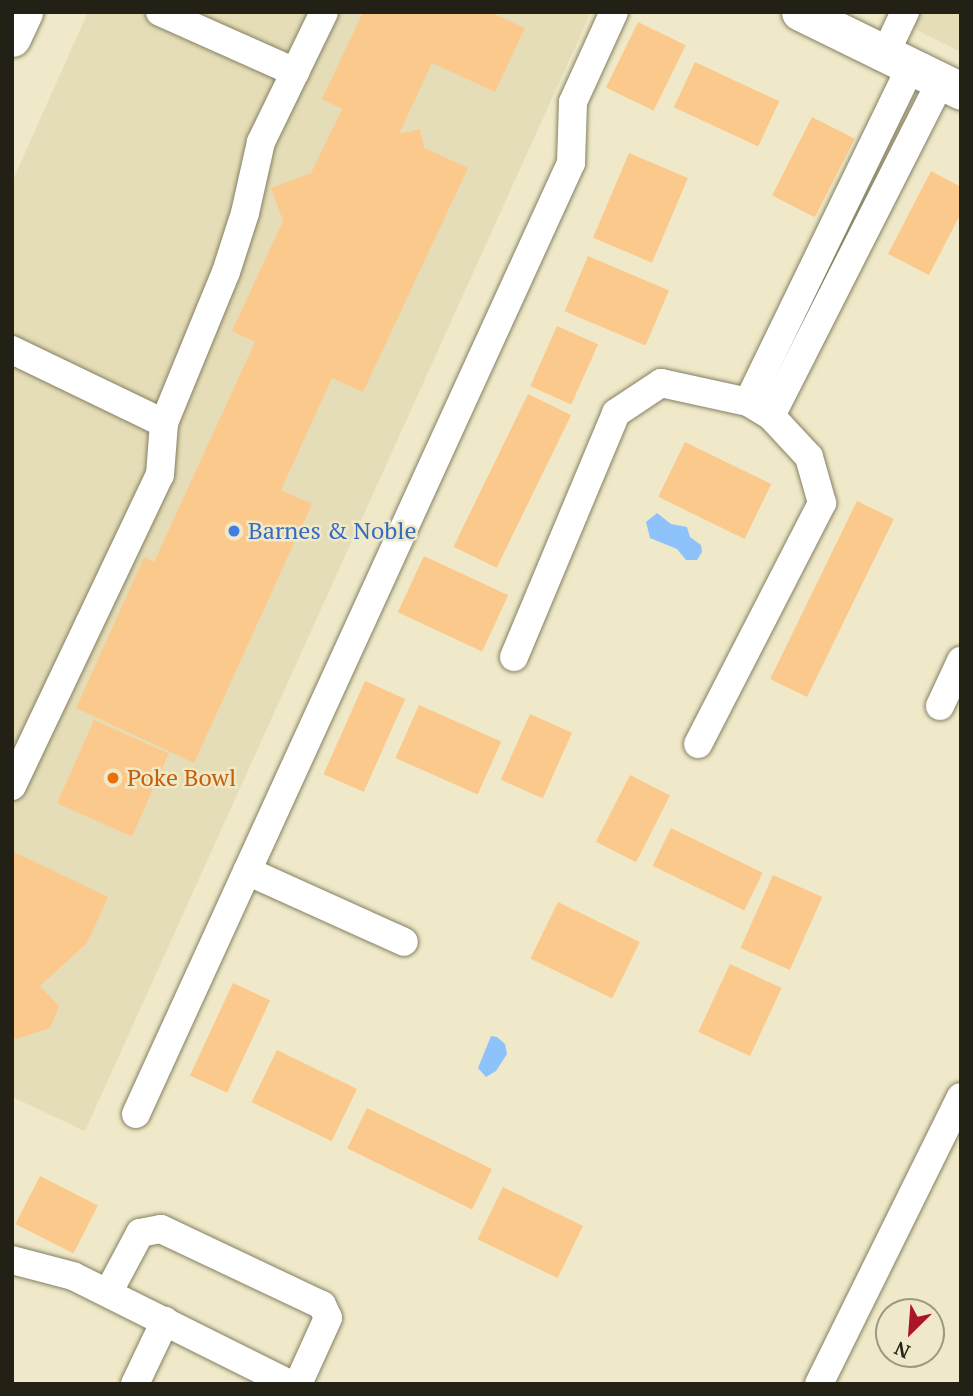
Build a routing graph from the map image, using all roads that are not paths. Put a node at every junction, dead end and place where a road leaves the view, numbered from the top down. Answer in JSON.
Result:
{"nodes":[{"id":1,"x":24,"y":12,"type":"edge"},
{"id":2,"x":160,"y":12,"type":"edge"},
{"id":3,"x":324,"y":12,"type":"edge"},
{"id":4,"x":614,"y":12,"type":"edge"},
{"id":5,"x":800,"y":12,"type":"edge"},
{"id":6,"x":905,"y":12,"type":"edge"},
{"id":7,"x":12,"y":38,"type":"edge"},
{"id":8,"x":295,"y":72,"type":"junction"},
{"id":9,"x":925,"y":73,"type":"edge"},
{"id":10,"x":12,"y":350,"type":"edge"},
{"id":11,"x":759,"y":409,"type":"junction"},
{"id":12,"x":164,"y":423,"type":"junction"},
{"id":13,"x":514,"y":657,"type":"dead end"},
{"id":14,"x":961,"y":661,"type":"edge"},
{"id":15,"x":940,"y":706,"type":"dead end"},
{"id":16,"x":698,"y":744,"type":"dead end"},
{"id":17,"x":12,"y":786,"type":"edge"},
{"id":18,"x":247,"y":871,"type":"junction"},
{"id":19,"x":404,"y":942,"type":"dead end"},
{"id":20,"x":961,"y":1097,"type":"edge"},
{"id":21,"x":136,"y":1114,"type":"dead end"},
{"id":22,"x":12,"y":1260,"type":"edge"},
{"id":23,"x":108,"y":1293,"type":"junction"},
{"id":24,"x":165,"y":1321,"type":"junction"},
{"id":25,"x":135,"y":1384,"type":"edge"},
{"id":26,"x":290,"y":1384,"type":"edge"},
{"id":27,"x":298,"y":1384,"type":"edge"},
{"id":28,"x":819,"y":1384,"type":"edge"}],
"edges":[{"from":1,"to":7,"type":"main road"},
{"from":2,"to":8,"type":"street"},
{"from":3,"to":8,"type":"street"},
{"from":4,"to":18,"type":"street"},
{"from":5,"to":9,"type":"main road"},
{"from":6,"to":9,"type":"street"},
{"from":8,"to":12,"type":"street"},
{"from":9,"to":11,"type":"street"},
{"from":10,"to":12,"type":"street"},
{"from":11,"to":13,"type":"street"},
{"from":11,"to":16,"type":"street"},
{"from":12,"to":17,"type":"street"},
{"from":14,"to":15,"type":"street"},
{"from":18,"to":19,"type":"street"},
{"from":18,"to":21,"type":"street"},
{"from":20,"to":28,"type":"street"},
{"from":22,"to":23,"type":"street"},
{"from":23,"to":24,"type":"street"},
{"from":23,"to":27,"type":"street"},
{"from":24,"to":25,"type":"street"},
{"from":24,"to":26,"type":"street"}]}
